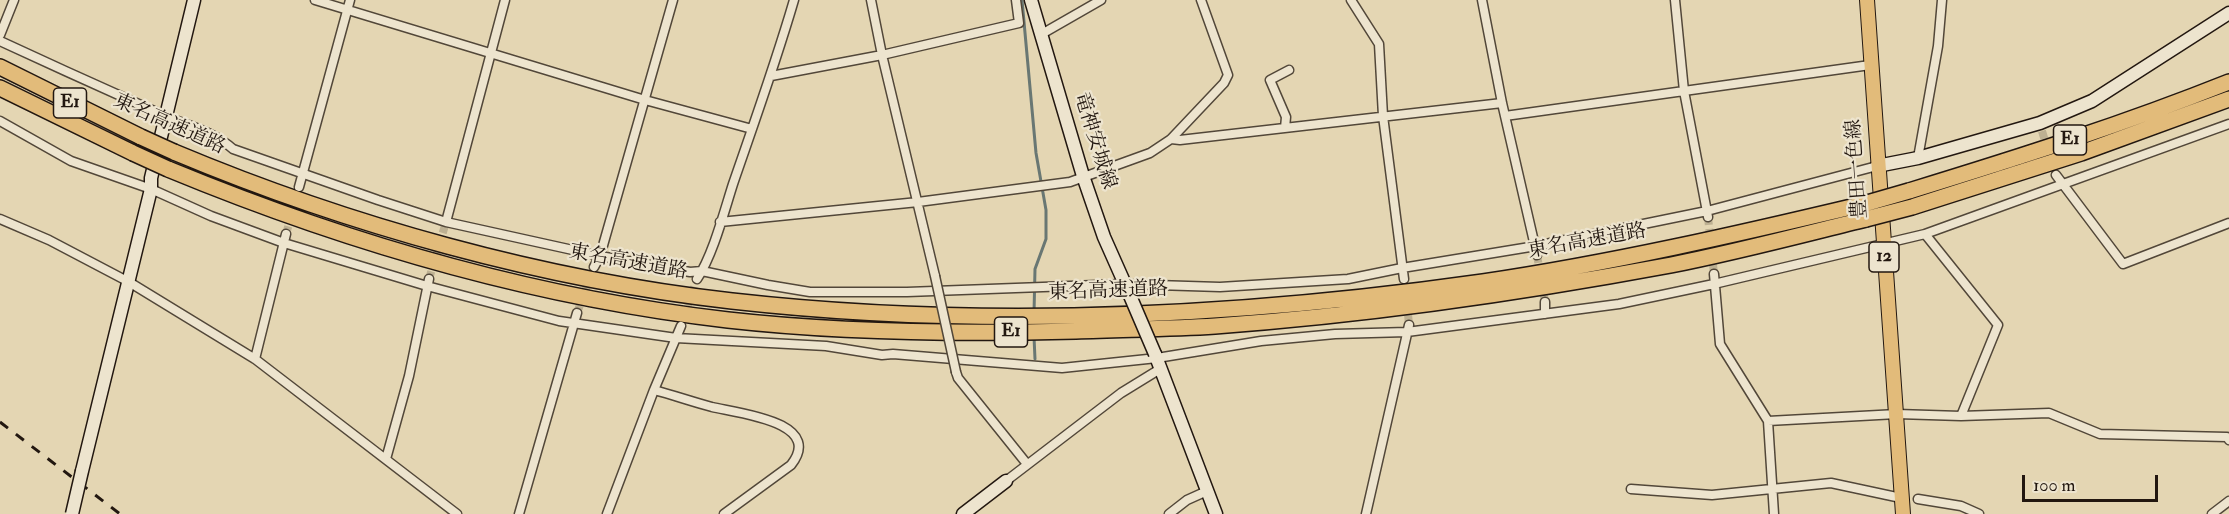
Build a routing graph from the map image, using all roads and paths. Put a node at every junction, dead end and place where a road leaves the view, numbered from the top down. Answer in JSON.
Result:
{"nodes":[{"id":1,"x":14,"y":0,"type":"edge"},
{"id":2,"x":194,"y":0,"type":"edge"},
{"id":3,"x":315,"y":0,"type":"edge"},
{"id":4,"x":350,"y":0,"type":"edge"},
{"id":5,"x":505,"y":0,"type":"edge"},
{"id":6,"x":674,"y":0,"type":"edge"},
{"id":7,"x":794,"y":0,"type":"edge"},
{"id":8,"x":871,"y":0,"type":"edge"},
{"id":9,"x":1016,"y":0,"type":"edge"},
{"id":10,"x":1031,"y":0,"type":"edge"},
{"id":11,"x":1101,"y":0,"type":"edge"},
{"id":12,"x":1201,"y":0,"type":"edge"},
{"id":13,"x":1351,"y":0,"type":"edge"},
{"id":14,"x":1482,"y":0,"type":"edge"},
{"id":15,"x":1675,"y":0,"type":"edge"},
{"id":16,"x":1867,"y":0,"type":"edge"},
{"id":17,"x":1942,"y":0,"type":"edge"},
{"id":18,"x":347,"y":10,"type":"junction"},
{"id":19,"x":2229,"y":13,"type":"edge"},
{"id":20,"x":0,"y":34,"type":"edge"},
{"id":21,"x":1040,"y":35,"type":"junction"},
{"id":22,"x":0,"y":41,"type":"edge"},
{"id":23,"x":491,"y":53,"type":"junction"},
{"id":24,"x":882,"y":55,"type":"junction"},
{"id":25,"x":1870,"y":65,"type":"junction"},
{"id":26,"x":0,"y":67,"type":"edge"},
{"id":27,"x":1289,"y":70,"type":"dead end"},
{"id":28,"x":771,"y":76,"type":"junction"},
{"id":29,"x":2229,"y":82,"type":"edge"},
{"id":30,"x":0,"y":88,"type":"edge"},
{"id":31,"x":1684,"y":91,"type":"junction"},
{"id":32,"x":2229,"y":99,"type":"edge"},
{"id":33,"x":645,"y":100,"type":"junction"},
{"id":34,"x":1502,"y":103,"type":"junction"},
{"id":35,"x":1383,"y":116,"type":"junction"},
{"id":36,"x":1505,"y":116,"type":"junction"},
{"id":37,"x":167,"y":117,"type":"junction"},
{"id":38,"x":0,"y":121,"type":"edge"},
{"id":39,"x":2229,"y":124,"type":"edge"},
{"id":40,"x":1285,"y":128,"type":"junction"},
{"id":41,"x":752,"y":129,"type":"junction"},
{"id":42,"x":1171,"y":138,"type":"junction"},
{"id":43,"x":1918,"y":158,"type":"junction"},
{"id":44,"x":1877,"y":166,"type":"junction"},
{"id":45,"x":303,"y":174,"type":"junction"},
{"id":46,"x":2056,"y":175,"type":"dead end"},
{"id":47,"x":1083,"y":176,"type":"junction"},
{"id":48,"x":2062,"y":185,"type":"junction"},
{"id":49,"x":299,"y":187,"type":"tunnel mouth"},
{"id":50,"x":151,"y":189,"type":"junction"},
{"id":51,"x":918,"y":202,"type":"junction"},
{"id":52,"x":1865,"y":211,"type":"junction"},
{"id":53,"x":1707,"y":214,"type":"junction"},
{"id":54,"x":0,"y":219,"type":"edge"},
{"id":55,"x":446,"y":222,"type":"junction"},
{"id":56,"x":720,"y":222,"type":"junction"},
{"id":57,"x":2229,"y":223,"type":"edge"},
{"id":58,"x":1925,"y":234,"type":"junction"},
{"id":59,"x":285,"y":239,"type":"junction"},
{"id":60,"x":1883,"y":242,"type":"junction"},
{"id":61,"x":1536,"y":250,"type":"junction"},
{"id":62,"x":600,"y":256,"type":"junction"},
{"id":63,"x":594,"y":267,"type":"tunnel mouth"},
{"id":64,"x":1402,"y":268,"type":"junction"},
{"id":65,"x":1714,"y":274,"type":"tunnel mouth"},
{"id":66,"x":700,"y":275,"type":"junction"},
{"id":67,"x":1404,"y":279,"type":"dead end"},
{"id":68,"x":129,"y":282,"type":"junction"},
{"id":69,"x":428,"y":283,"type":"junction"},
{"id":70,"x":1714,"y":285,"type":"junction"},
{"id":71,"x":1126,"y":287,"type":"junction"},
{"id":72,"x":1545,"y":302,"type":"tunnel mouth"},
{"id":73,"x":577,"y":314,"type":"tunnel mouth"},
{"id":74,"x":1545,"y":314,"type":"junction"},
{"id":75,"x":573,"y":324,"type":"junction"},
{"id":76,"x":681,"y":326,"type":"tunnel mouth"},
{"id":77,"x":1408,"y":328,"type":"junction"},
{"id":78,"x":676,"y":338,"type":"junction"},
{"id":79,"x":255,"y":359,"type":"junction"},
{"id":80,"x":1157,"y":360,"type":"junction"},
{"id":81,"x":654,"y":390,"type":"junction"},
{"id":82,"x":1897,"y":414,"type":"junction"},
{"id":83,"x":1961,"y":416,"type":"junction"},
{"id":84,"x":1768,"y":421,"type":"junction"},
{"id":85,"x":2229,"y":440,"type":"edge"},
{"id":86,"x":386,"y":459,"type":"junction"},
{"id":87,"x":1027,"y":464,"type":"junction"},
{"id":88,"x":1006,"y":481,"type":"joint"},
{"id":89,"x":1631,"y":489,"type":"dead end"},
{"id":90,"x":1772,"y":489,"type":"junction"},
{"id":91,"x":1207,"y":491,"type":"junction"},
{"id":92,"x":1901,"y":498,"type":"junction"},
{"id":93,"x":1918,"y":499,"type":"dead end"},
{"id":94,"x":2229,"y":501,"type":"edge"},
{"id":95,"x":72,"y":514,"type":"edge"},
{"id":96,"x":457,"y":514,"type":"edge"},
{"id":97,"x":519,"y":514,"type":"edge"},
{"id":98,"x":607,"y":514,"type":"edge"},
{"id":99,"x":724,"y":514,"type":"edge"},
{"id":100,"x":963,"y":514,"type":"edge"},
{"id":101,"x":1169,"y":514,"type":"edge"},
{"id":102,"x":1216,"y":514,"type":"edge"},
{"id":103,"x":1366,"y":514,"type":"edge"},
{"id":104,"x":1774,"y":514,"type":"edge"},
{"id":105,"x":1903,"y":514,"type":"edge"},
{"id":106,"x":1979,"y":514,"type":"edge"},
{"id":107,"x":2212,"y":514,"type":"edge"}],
"edges":[{"from":1,"to":20,"type":"street"},
{"from":2,"to":37,"type":"street"},
{"from":3,"to":18,"type":"street"},
{"from":4,"to":18,"type":"street"},
{"from":5,"to":23,"type":"street"},
{"from":6,"to":33,"type":"street"},
{"from":7,"to":28,"type":"street"},
{"from":8,"to":24,"type":"street"},
{"from":9,"to":24,"type":"street"},
{"from":10,"to":21,"type":"street","name":"竜神安城線"},
{"from":11,"to":21,"type":"street"},
{"from":12,"to":42,"type":"street"},
{"from":13,"to":35,"type":"street"},
{"from":14,"to":34,"type":"street"},
{"from":15,"to":31,"type":"street"},
{"from":16,"to":25,"type":"main road","name":"豊田一色線","number":"12"},
{"from":17,"to":43,"type":"street"},
{"from":18,"to":23,"type":"street"},
{"from":18,"to":45,"type":"street"},
{"from":19,"to":43,"type":"street"},
{"from":21,"to":47,"type":"street","name":"竜神安城線"},
{"from":22,"to":37,"type":"street"},
{"from":23,"to":33,"type":"street"},
{"from":23,"to":55,"type":"street"},
{"from":24,"to":28,"type":"street"},
{"from":24,"to":51,"type":"street"},
{"from":25,"to":31,"type":"street"},
{"from":25,"to":44,"type":"main road","name":"豊田一色線","number":"12"},
{"from":26,"to":52,"type":"highway","name":"東名高速道路","number":"E1","bridge":true},
{"from":27,"to":40,"type":"street"},
{"from":28,"to":41,"type":"street"},
{"from":29,"to":52,"type":"highway","name":"東名高速道路","number":"E1","bridge":true},
{"from":30,"to":52,"type":"highway","name":"東名高速道路","number":"E1","bridge":true},
{"from":31,"to":36,"type":"street"},
{"from":31,"to":53,"type":"street"},
{"from":32,"to":52,"type":"highway","name":"東名高速道路","number":"E1","bridge":true},
{"from":33,"to":41,"type":"street"},
{"from":33,"to":62,"type":"street"},
{"from":34,"to":35,"type":"street"},
{"from":34,"to":36,"type":"street"},
{"from":35,"to":40,"type":"street"},
{"from":35,"to":64,"type":"street"},
{"from":36,"to":61,"type":"street"},
{"from":37,"to":45,"type":"street"},
{"from":37,"to":50,"type":"street"},
{"from":38,"to":50,"type":"street"},
{"from":39,"to":48,"type":"street"},
{"from":40,"to":42,"type":"street"},
{"from":41,"to":56,"type":"street"},
{"from":42,"to":47,"type":"street"},
{"from":43,"to":44,"type":"street"},
{"from":44,"to":53,"type":"street"},
{"from":44,"to":60,"type":"main road","name":"豊田一色線","number":"12"},
{"from":45,"to":49,"type":"street"},
{"from":45,"to":55,"type":"street"},
{"from":46,"to":48,"type":"street"},
{"from":47,"to":51,"type":"street"},
{"from":47,"to":71,"type":"street","name":"竜神安城線"},
{"from":48,"to":57,"type":"street"},
{"from":48,"to":58,"type":"street"},
{"from":50,"to":59,"type":"street"},
{"from":50,"to":68,"type":"street"},
{"from":51,"to":56,"type":"street"},
{"from":51,"to":87,"type":"street","bridge":true},
{"from":53,"to":61,"type":"street"},
{"from":54,"to":68,"type":"street"},
{"from":55,"to":62,"type":"street"},
{"from":56,"to":66,"type":"street"},
{"from":58,"to":60,"type":"street"},
{"from":58,"to":83,"type":"street"},
{"from":59,"to":69,"type":"street"},
{"from":59,"to":79,"type":"street"},
{"from":60,"to":70,"type":"street"},
{"from":60,"to":82,"type":"main road","name":"豊田一色線","number":"12"},
{"from":61,"to":64,"type":"street"},
{"from":62,"to":63,"type":"street"},
{"from":62,"to":66,"type":"street"},
{"from":64,"to":67,"type":"street"},
{"from":64,"to":71,"type":"street"},
{"from":65,"to":70,"type":"street"},
{"from":66,"to":71,"type":"street"},
{"from":68,"to":79,"type":"street"},
{"from":68,"to":95,"type":"street","bridge":true},
{"from":69,"to":75,"type":"street"},
{"from":69,"to":86,"type":"street"},
{"from":70,"to":74,"type":"street"},
{"from":70,"to":84,"type":"street"},
{"from":71,"to":80,"type":"street","name":"竜神安城線","bridge":true},
{"from":72,"to":74,"type":"street"},
{"from":73,"to":75,"type":"street"},
{"from":74,"to":77,"type":"street"},
{"from":75,"to":78,"type":"street"},
{"from":75,"to":97,"type":"street"},
{"from":76,"to":78,"type":"street"},
{"from":77,"to":80,"type":"street"},
{"from":77,"to":103,"type":"street"},
{"from":78,"to":80,"type":"street"},
{"from":78,"to":81,"type":"street"},
{"from":79,"to":86,"type":"street"},
{"from":80,"to":87,"type":"street"},
{"from":80,"to":91,"type":"street"},
{"from":81,"to":98,"type":"street"},
{"from":81,"to":99,"type":"street"},
{"from":82,"to":83,"type":"street"},
{"from":82,"to":84,"type":"street"},
{"from":82,"to":92,"type":"main road","name":"豊田一色線","number":"12"},
{"from":83,"to":85,"type":"street"},
{"from":84,"to":90,"type":"street"},
{"from":86,"to":96,"type":"street"},
{"from":87,"to":88,"type":"street"},
{"from":88,"to":100,"type":"street"},
{"from":89,"to":90,"type":"street"},
{"from":90,"to":92,"type":"street"},
{"from":90,"to":104,"type":"street"},
{"from":91,"to":101,"type":"street"},
{"from":91,"to":102,"type":"street"},
{"from":92,"to":105,"type":"main road","name":"豊田一色線","number":"12"},
{"from":93,"to":106,"type":"street"},
{"from":94,"to":107,"type":"street"}]}
